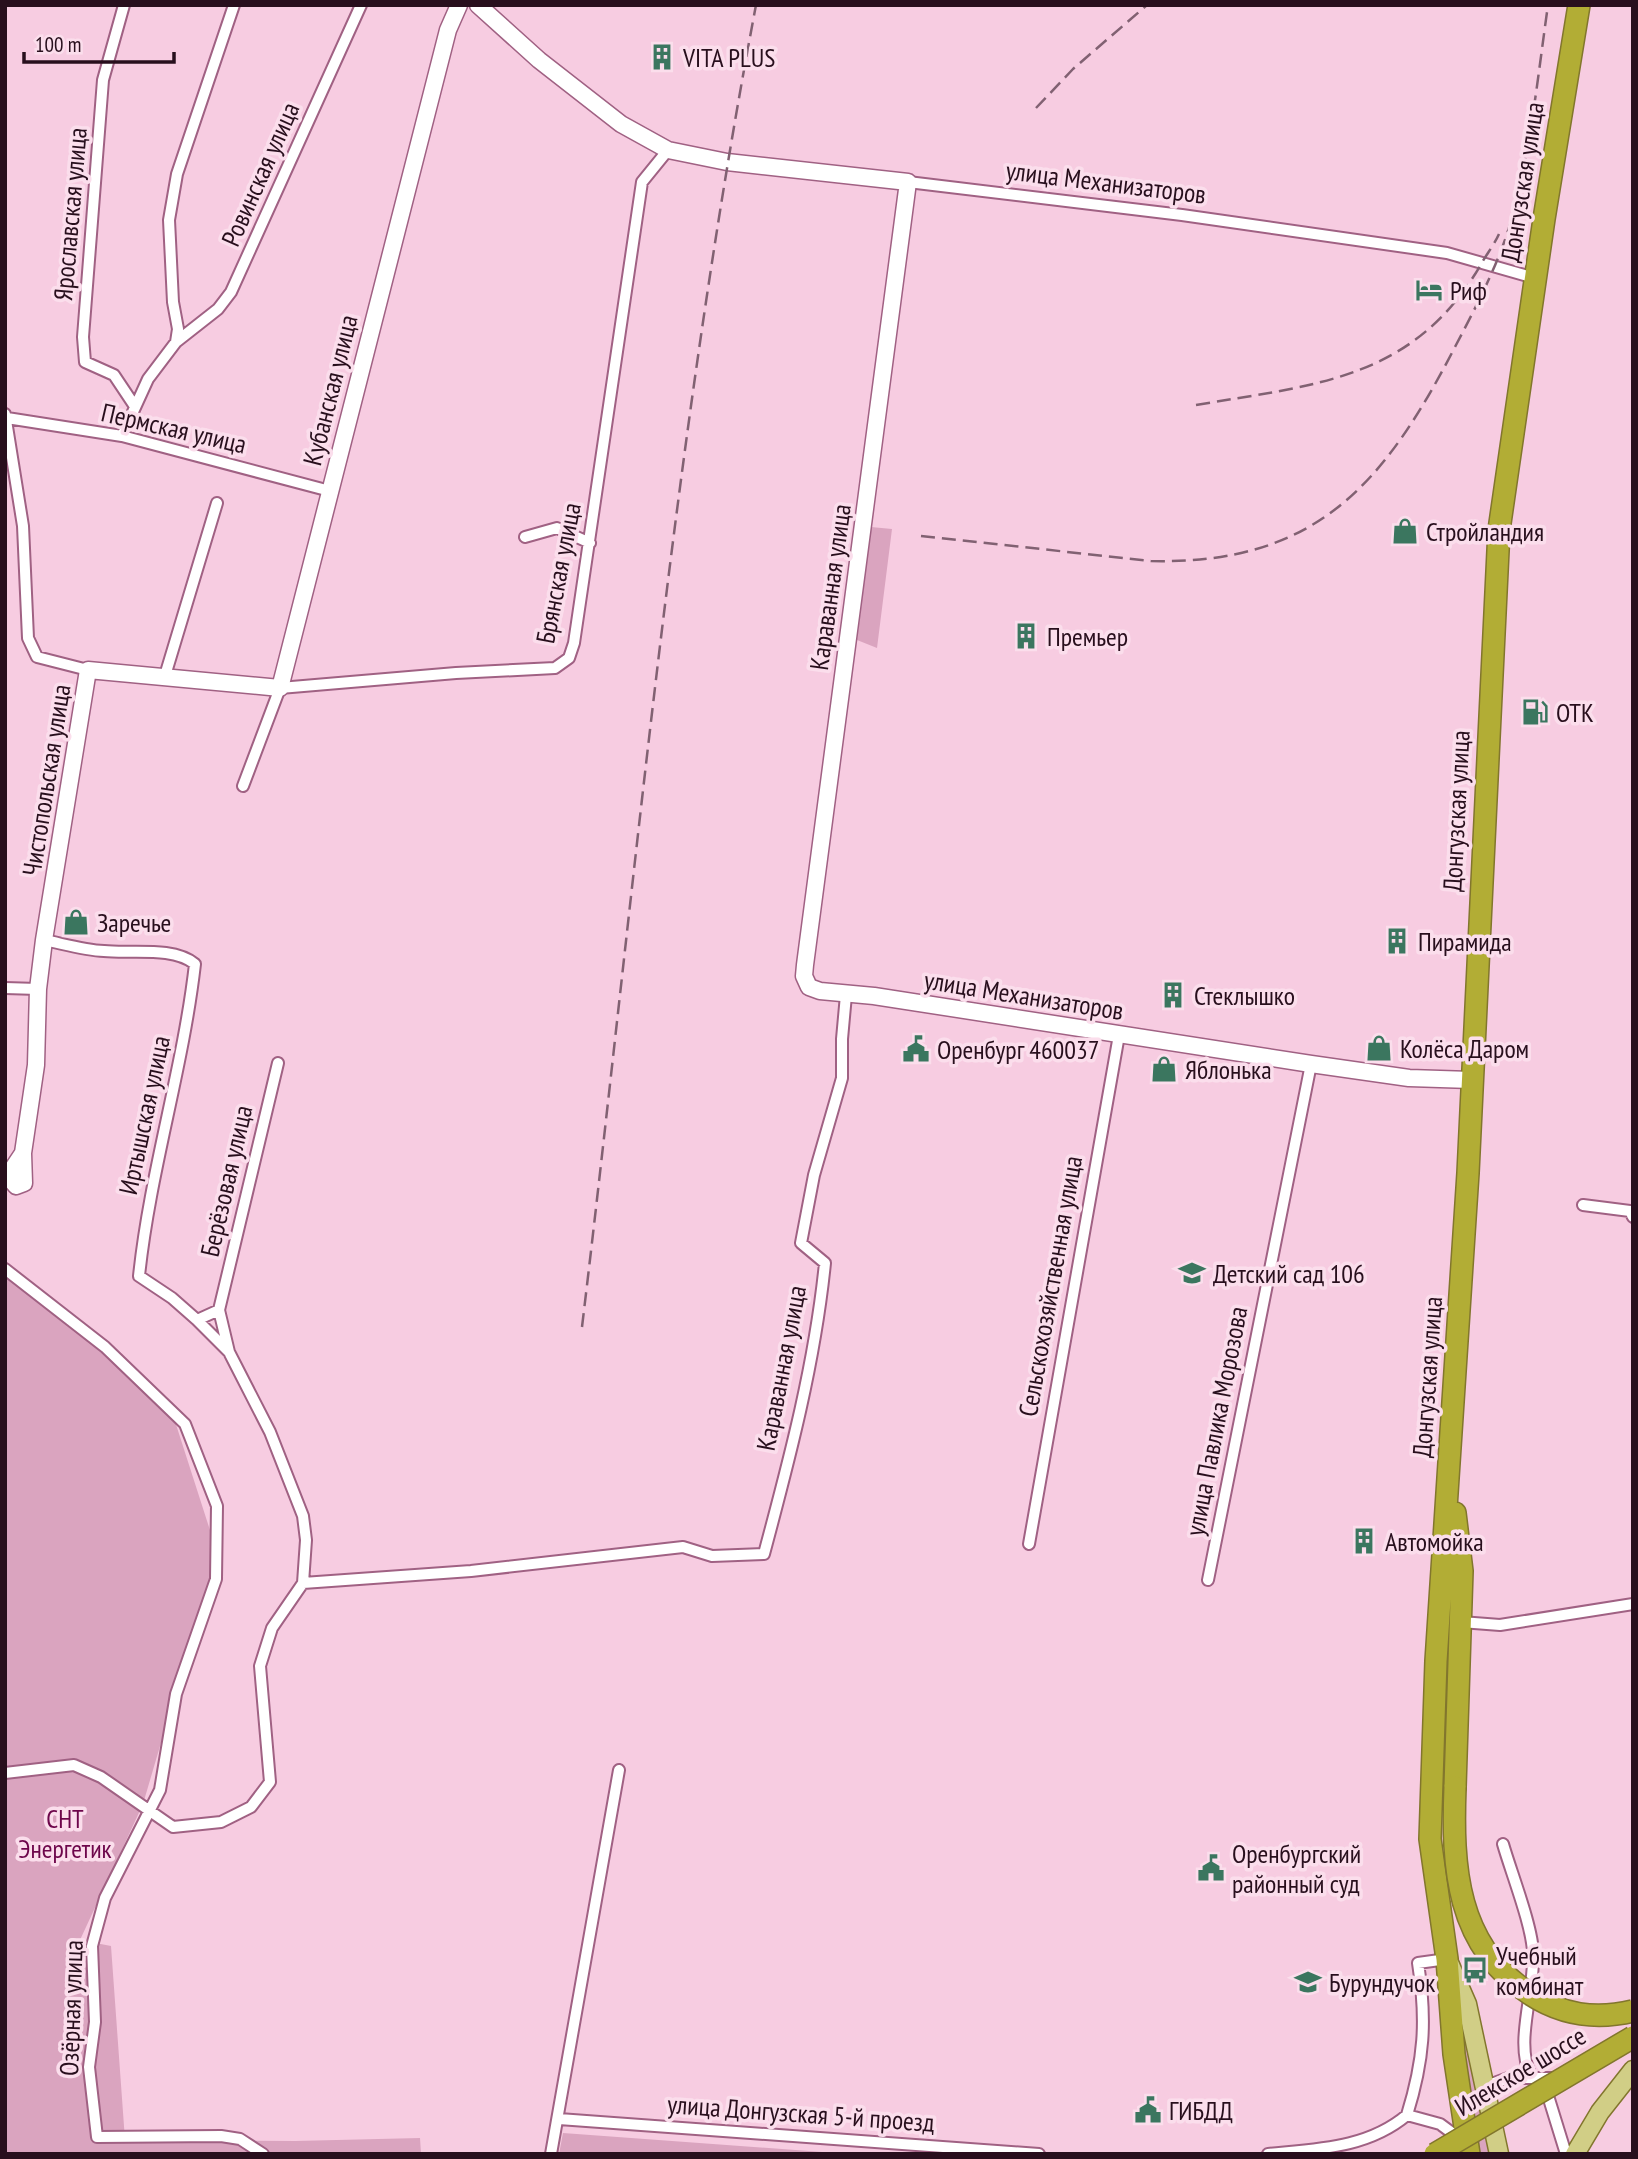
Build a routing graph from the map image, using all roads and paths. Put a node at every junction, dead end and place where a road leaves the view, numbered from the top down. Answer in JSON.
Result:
{"nodes":[{"id":1,"x":124,"y":5,"type":"edge"},
{"id":2,"x":234,"y":5,"type":"edge"},
{"id":3,"x":361,"y":5,"type":"edge"},
{"id":4,"x":459,"y":5,"type":"edge"},
{"id":5,"x":478,"y":5,"type":"edge"},
{"id":6,"x":1579,"y":5,"type":"edge"},
{"id":7,"x":668,"y":150,"type":"junction"},
{"id":8,"x":908,"y":182,"type":"junction"},
{"id":9,"x":1535,"y":278,"type":"junction"},
{"id":10,"x":176,"y":342,"type":"junction"},
{"id":11,"x":134,"y":405,"type":"junction"},
{"id":12,"x":6,"y":416,"type":"edge"},
{"id":13,"x":122,"y":436,"type":"junction"},
{"id":14,"x":330,"y":491,"type":"junction"},
{"id":15,"x":217,"y":503,"type":"dead end"},
{"id":16,"x":526,"y":537,"type":"dead end"},
{"id":17,"x":590,"y":543,"type":"junction"},
{"id":18,"x":88,"y":670,"type":"junction"},
{"id":19,"x":164,"y":679,"type":"junction"},
{"id":20,"x":280,"y":688,"type":"junction"},
{"id":21,"x":243,"y":786,"type":"dead end"},
{"id":22,"x":44,"y":940,"type":"junction"},
{"id":23,"x":5,"y":988,"type":"edge"},
{"id":24,"x":37,"y":989,"type":"junction"},
{"id":25,"x":820,"y":991,"type":"joint"},
{"id":26,"x":846,"y":995,"type":"junction"},
{"id":27,"x":1119,"y":1035,"type":"junction"},
{"id":28,"x":278,"y":1063,"type":"dead end"},
{"id":29,"x":1311,"y":1064,"type":"junction"},
{"id":30,"x":1471,"y":1080,"type":"junction"},
{"id":31,"x":23,"y":1153,"type":"dead end"},
{"id":32,"x":1583,"y":1205,"type":"dead end"},
{"id":33,"x":1633,"y":1217,"type":"edge"},
{"id":34,"x":5,"y":1269,"type":"edge"},
{"id":35,"x":219,"y":1310,"type":"junction"},
{"id":36,"x":197,"y":1320,"type":"junction"},
{"id":37,"x":229,"y":1352,"type":"junction"},
{"id":38,"x":1448,"y":1486,"type":"junction"},
{"id":39,"x":1029,"y":1544,"type":"dead end"},
{"id":40,"x":1208,"y":1580,"type":"dead end"},
{"id":41,"x":303,"y":1583,"type":"junction"},
{"id":42,"x":1633,"y":1604,"type":"edge"},
{"id":43,"x":1461,"y":1622,"type":"junction"},
{"id":44,"x":619,"y":1770,"type":"dead end"},
{"id":45,"x":5,"y":1773,"type":"edge"},
{"id":46,"x":151,"y":1809,"type":"junction"},
{"id":47,"x":1503,"y":1844,"type":"dead end"},
{"id":48,"x":1447,"y":1959,"type":"junction"},
{"id":49,"x":1633,"y":2011,"type":"edge"},
{"id":50,"x":1633,"y":2039,"type":"edge"},
{"id":51,"x":1633,"y":2070,"type":"edge"},
{"id":52,"x":1531,"y":2076,"type":"junction"},
{"id":53,"x":1544,"y":2080,"type":"junction"},
{"id":54,"x":1486,"y":2086,"type":"junction"},
{"id":55,"x":1406,"y":2115,"type":"junction"},
{"id":56,"x":559,"y":2119,"type":"junction"},
{"id":57,"x":1469,"y":2150,"type":"edge"},
{"id":58,"x":263,"y":2154,"type":"edge"},
{"id":59,"x":551,"y":2154,"type":"edge"},
{"id":60,"x":1039,"y":2154,"type":"edge"},
{"id":61,"x":1268,"y":2154,"type":"edge"},
{"id":62,"x":1435,"y":2154,"type":"edge"},
{"id":63,"x":1499,"y":2154,"type":"edge"},
{"id":64,"x":1566,"y":2154,"type":"edge"},
{"id":65,"x":1575,"y":2154,"type":"edge"}],
"edges":[{"from":1,"to":11,"type":"street","name":"Ярославская улица"},
{"from":2,"to":10,"type":"street"},
{"from":3,"to":10,"type":"street","name":"Ровинская улица"},
{"from":4,"to":14,"type":"street","name":"Кубанская улица"},
{"from":5,"to":7,"type":"street","name":"улица Механизаторов"},
{"from":6,"to":9,"type":"highway","name":"Донгузская улица"},
{"from":7,"to":8,"type":"street","name":"улица Механизаторов"},
{"from":7,"to":17,"type":"street","name":"Брянская улица"},
{"from":8,"to":9,"type":"street","name":"улица Механизаторов"},
{"from":8,"to":25,"type":"street","name":"Караванная улица"},
{"from":9,"to":30,"type":"highway","name":"Донгузская улица"},
{"from":10,"to":11,"type":"street","name":"Ровинская улица"},
{"from":11,"to":13,"type":"street","name":"Ровинская улица"},
{"from":12,"to":13,"type":"street","name":"Пермская улица"},
{"from":12,"to":18,"type":"street","name":"Чистопольская улица"},
{"from":13,"to":14,"type":"street","name":"Пермская улица"},
{"from":14,"to":20,"type":"street","name":"Кубанская улица"},
{"from":15,"to":19,"type":"street"},
{"from":16,"to":17,"type":"street"},
{"from":17,"to":20,"type":"street","name":"Брянская улица"},
{"from":18,"to":19,"type":"street","name":"Брянская улица"},
{"from":18,"to":22,"type":"street","name":"Чистопольская улица"},
{"from":19,"to":20,"type":"street","name":"Брянская улица"},
{"from":20,"to":21,"type":"street","name":"Кубанская улица"},
{"from":22,"to":24,"type":"street","name":"Чистопольская улица"},
{"from":22,"to":36,"type":"street","name":"Иртышская улица"},
{"from":23,"to":24,"type":"street"},
{"from":24,"to":31,"type":"street","name":"Чистопольская улица"},
{"from":25,"to":26,"type":"street","name":"улица Механизаторов"},
{"from":26,"to":27,"type":"street","name":"улица Механизаторов"},
{"from":26,"to":41,"type":"street","name":"Караванная улица"},
{"from":27,"to":29,"type":"street","name":"улица Механизаторов"},
{"from":27,"to":39,"type":"street","name":"Сельскохозяйственная улица"},
{"from":28,"to":35,"type":"street","name":"Берёзовая улица"},
{"from":29,"to":30,"type":"street","name":"улица Механизаторов"},
{"from":29,"to":40,"type":"street","name":"улица Павлика Морозова"},
{"from":30,"to":38,"type":"highway","name":"Донгузская улица"},
{"from":32,"to":33,"type":"street"},
{"from":34,"to":46,"type":"street","name":"Озёрная улица"},
{"from":35,"to":36,"type":"street"},
{"from":35,"to":37,"type":"street"},
{"from":36,"to":37,"type":"street"},
{"from":37,"to":41,"type":"street"},
{"from":38,"to":43,"type":"highway"},
{"from":38,"to":48,"type":"highway","name":"Донгузская улица"},
{"from":41,"to":46,"type":"street"},
{"from":42,"to":43,"type":"street"},
{"from":43,"to":49,"type":"highway","bridge":true},
{"from":44,"to":56,"type":"street"},
{"from":45,"to":46,"type":"street"},
{"from":46,"to":58,"type":"street","name":"Озёрная улица"},
{"from":47,"to":52,"type":"street"},
{"from":48,"to":54,"type":"main road","name":"Донгузская улица"},
{"from":48,"to":55,"type":"street"},
{"from":48,"to":57,"type":"highway","name":"Донгузская улица"},
{"from":50,"to":53,"type":"street"},
{"from":50,"to":62,"type":"highway","name":"Илекское шоссе","bridge":true},
{"from":51,"to":65,"type":"main road"},
{"from":52,"to":53,"type":"street"},
{"from":52,"to":54,"type":"street"},
{"from":53,"to":64,"type":"street"},
{"from":54,"to":63,"type":"main road","name":"Донгузская улица"},
{"from":55,"to":57,"type":"street"},
{"from":55,"to":61,"type":"street"},
{"from":56,"to":59,"type":"street"},
{"from":56,"to":60,"type":"street","name":"улица Донгузская 5-й проезд"}]}
